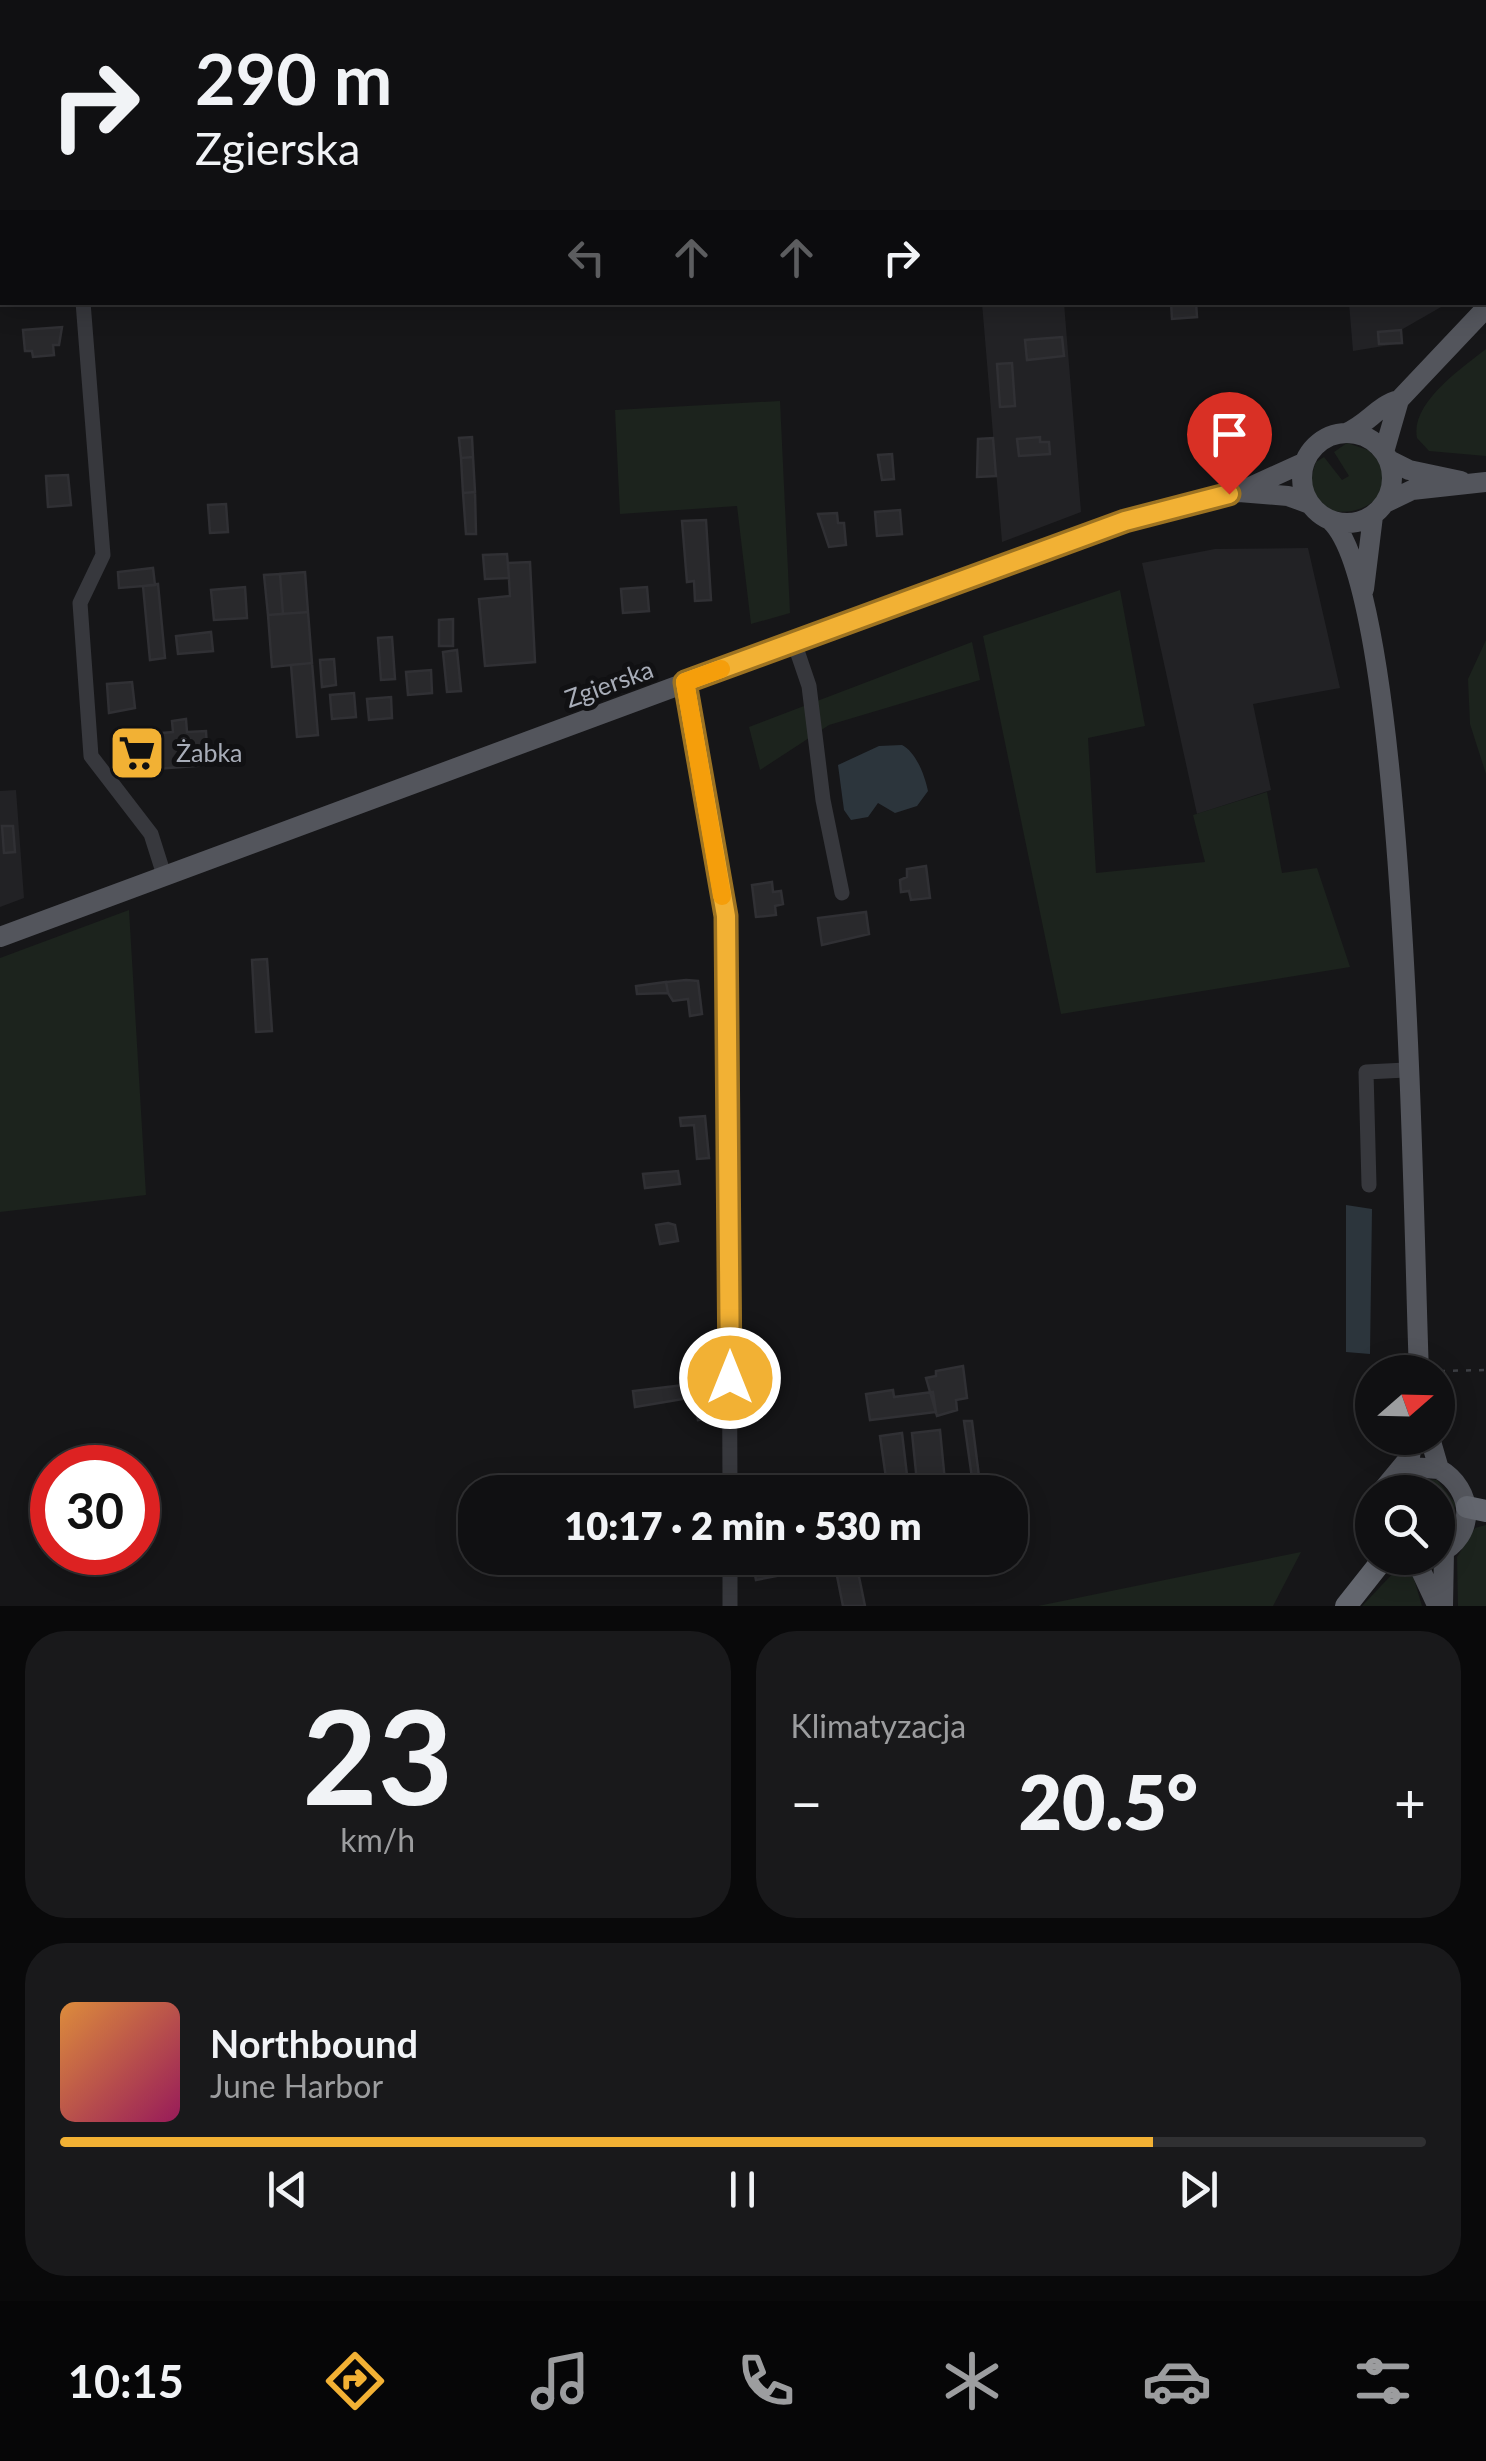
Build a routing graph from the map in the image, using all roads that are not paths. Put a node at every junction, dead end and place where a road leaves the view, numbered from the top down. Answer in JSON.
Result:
{"nodes":[{"id":1,"x":83,"y":305,"type":"edge"},
{"id":2,"x":1486,"y":308,"type":"edge"},
{"id":3,"x":1399,"y":400,"type":"junction"},
{"id":4,"x":1346,"y":433,"type":"junction"},
{"id":5,"x":1386,"y":456,"type":"junction"},
{"id":6,"x":1305,"y":462,"type":"junction"},
{"id":7,"x":1463,"y":481,"type":"junction"},
{"id":8,"x":1486,"y":482,"type":"edge"},
{"id":9,"x":1239,"y":492,"type":"junction"},
{"id":10,"x":1310,"y":504,"type":"junction"},
{"id":11,"x":1379,"y":509,"type":"junction"},
{"id":12,"x":1330,"y":520,"type":"junction"},
{"id":13,"x":1364,"y":589,"type":"junction"},
{"id":14,"x":794,"y":642,"type":"junction"},
{"id":15,"x":685,"y":682,"type":"junction"},
{"id":16,"x":164,"y":876,"type":"junction"},
{"id":17,"x":842,"y":894,"type":"dead end"},
{"id":18,"x":0,"y":937,"type":"edge"},
{"id":19,"x":1406,"y":1070,"type":"junction"},
{"id":20,"x":1369,"y":1185,"type":"dead end"},
{"id":21,"x":1417,"y":1355,"type":"edge"},
{"id":22,"x":1410,"y":1455,"type":"edge"},
{"id":23,"x":1435,"y":1455,"type":"edge"},
{"id":24,"x":1439,"y":1469,"type":"junction"},
{"id":25,"x":1398,"y":1473,"type":"joint"},
{"id":26,"x":730,"y":1475,"type":"edge"},
{"id":27,"x":1477,"y":1509,"type":"edge"},
{"id":28,"x":1455,"y":1539,"type":"edge"},
{"id":29,"x":730,"y":1575,"type":"edge"},
{"id":30,"x":1371,"y":1575,"type":"edge"},
{"id":31,"x":1424,"y":1575,"type":"edge"},
{"id":32,"x":1441,"y":1575,"type":"edge"},
{"id":33,"x":730,"y":1606,"type":"edge"},
{"id":34,"x":1346,"y":1606,"type":"edge"},
{"id":35,"x":1440,"y":1606,"type":"edge"}],
"edges":[{"from":1,"to":16,"type":"street"},
{"from":2,"to":3,"type":"main road"},
{"from":3,"to":4,"type":"main road"},
{"from":3,"to":5,"type":"main road"},
{"from":4,"to":5,"type":"main road"},
{"from":4,"to":6,"type":"main road"},
{"from":5,"to":7,"type":"main road"},
{"from":5,"to":11,"type":"main road"},
{"from":6,"to":9,"type":"main road","name":"Zgierska"},
{"from":6,"to":10,"type":"main road"},
{"from":7,"to":8,"type":"main road"},
{"from":7,"to":11,"type":"main road"},
{"from":9,"to":10,"type":"main road","name":"Zgierska"},
{"from":9,"to":14,"type":"main road","name":"Zgierska"},
{"from":10,"to":12,"type":"main road"},
{"from":11,"to":12,"type":"main road"},
{"from":11,"to":13,"type":"main road"},
{"from":12,"to":13,"type":"main road"},
{"from":13,"to":19,"type":"main road"},
{"from":14,"to":15,"type":"main road","name":"Zgierska"},
{"from":14,"to":17,"type":"street"},
{"from":15,"to":16,"type":"main road","name":"Zgierska"},
{"from":15,"to":26,"type":"street"},
{"from":16,"to":18,"type":"main road","name":"Zgierska"},
{"from":19,"to":20,"type":"street"},
{"from":19,"to":21,"type":"main road"},
{"from":22,"to":25,"type":"main road"},
{"from":23,"to":24,"type":"main road"},
{"from":24,"to":25,"type":"main road"},
{"from":24,"to":27,"type":"main road"},
{"from":27,"to":28,"type":"main road"},
{"from":29,"to":33,"type":"street"},
{"from":30,"to":34,"type":"highway"},
{"from":31,"to":35,"type":"main road"},
{"from":32,"to":35,"type":"main road"}]}
